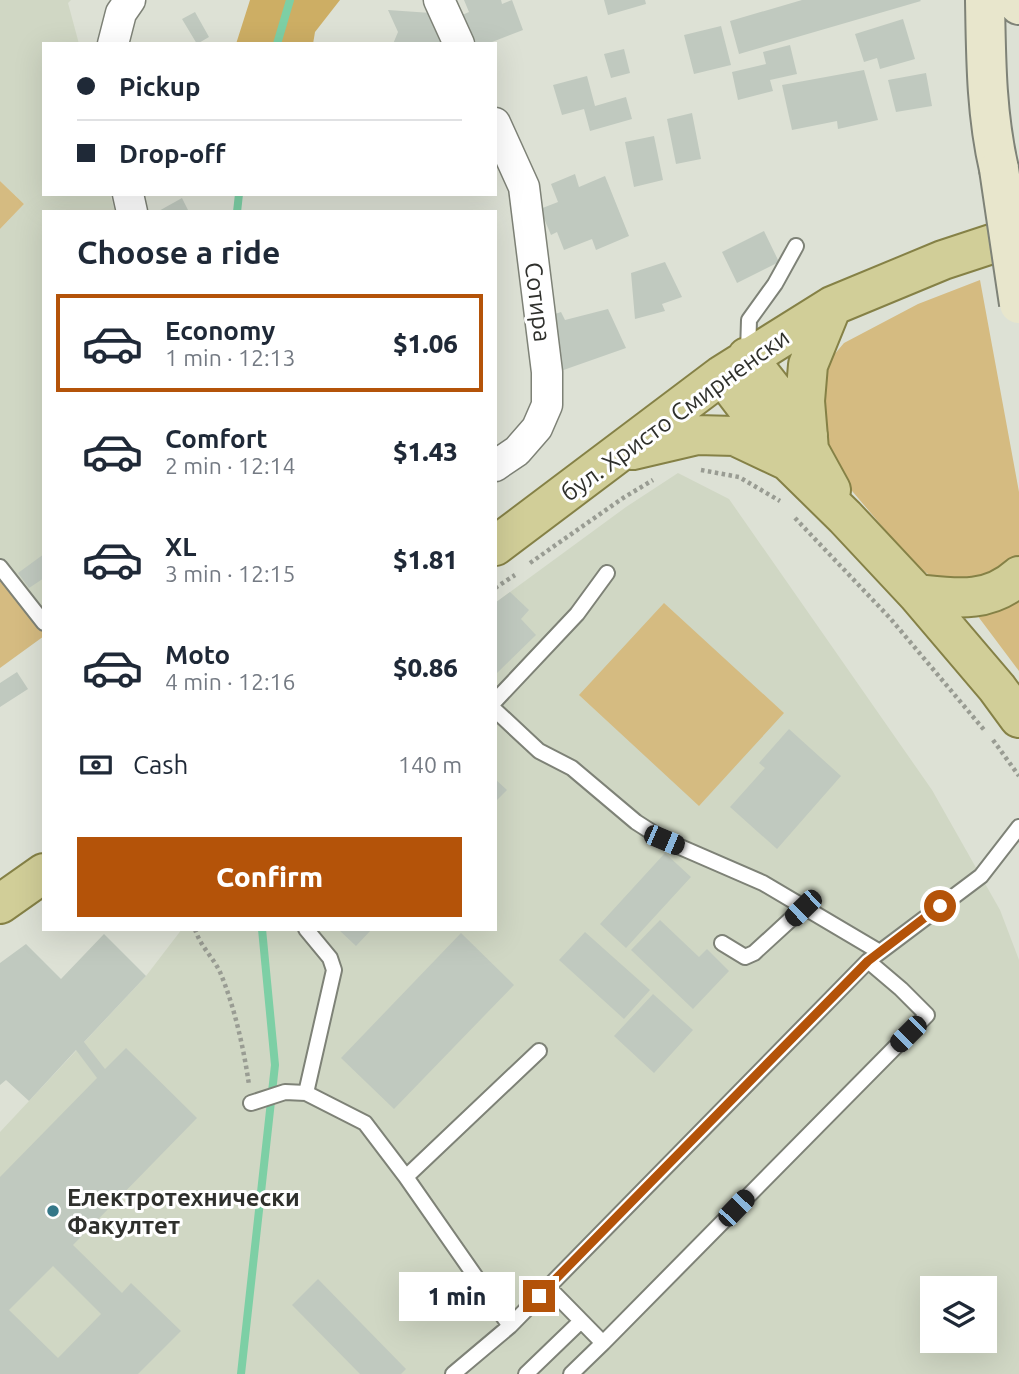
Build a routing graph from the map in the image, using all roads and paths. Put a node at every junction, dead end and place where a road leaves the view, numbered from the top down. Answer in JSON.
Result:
{"nodes":[{"id":1,"x":130,"y":0,"type":"edge"},
{"id":2,"x":439,"y":0,"type":"edge"},
{"id":3,"x":985,"y":0,"type":"edge"},
{"id":4,"x":114,"y":42,"type":"edge"},
{"id":5,"x":458,"y":42,"type":"edge"},
{"id":6,"x":497,"y":127,"type":"edge"},
{"id":7,"x":1019,"y":235,"type":"edge"},
{"id":8,"x":796,"y":246,"type":"dead end"},
{"id":9,"x":1019,"y":304,"type":"edge"},
{"id":10,"x":832,"y":306,"type":"junction"},
{"id":11,"x":735,"y":366,"type":"junction"},
{"id":12,"x":798,"y":448,"type":"junction"},
{"id":13,"x":618,"y":455,"type":"junction"},
{"id":14,"x":497,"y":465,"type":"edge"},
{"id":15,"x":700,"y":470,"type":"dead end"},
{"id":16,"x":657,"y":478,"type":"dead end"},
{"id":17,"x":506,"y":559,"type":"edge"},
{"id":18,"x":527,"y":566,"type":"dead end"},
{"id":19,"x":0,"y":567,"type":"edge"},
{"id":20,"x":607,"y":573,"type":"dead end"},
{"id":21,"x":1019,"y":576,"type":"edge"},
{"id":22,"x":497,"y":583,"type":"edge"},
{"id":23,"x":917,"y":594,"type":"junction"},
{"id":24,"x":42,"y":620,"type":"edge"},
{"id":25,"x":497,"y":699,"type":"edge"},
{"id":26,"x":497,"y":712,"type":"edge"},
{"id":27,"x":1019,"y":718,"type":"edge"},
{"id":28,"x":1018,"y":772,"type":"edge"},
{"id":29,"x":1019,"y":827,"type":"edge"},
{"id":30,"x":42,"y":874,"type":"edge"},
{"id":31,"x":0,"y":904,"type":"edge"},
{"id":32,"x":803,"y":908,"type":"junction"},
{"id":33,"x":196,"y":931,"type":"edge"},
{"id":34,"x":308,"y":931,"type":"edge"},
{"id":35,"x":722,"y":943,"type":"dead end"},
{"id":36,"x":873,"y":956,"type":"junction"},
{"id":37,"x":539,"y":1051,"type":"dead end"},
{"id":38,"x":306,"y":1093,"type":"junction"},
{"id":39,"x":255,"y":1102,"type":"joint"},
{"id":40,"x":406,"y":1177,"type":"junction"},
{"id":41,"x":548,"y":1287,"type":"junction"},
{"id":42,"x":581,"y":1321,"type":"junction"},
{"id":43,"x":510,"y":1326,"type":"junction"},
{"id":44,"x":603,"y":1343,"type":"junction"},
{"id":45,"x":453,"y":1374,"type":"edge"},
{"id":46,"x":526,"y":1374,"type":"edge"},
{"id":47,"x":571,"y":1374,"type":"edge"}],
"edges":[{"from":1,"to":4,"type":"street"},
{"from":2,"to":5,"type":"street"},
{"from":3,"to":9,"type":"main road","bridge":true},
{"from":6,"to":14,"type":"street","name":"Сотира"},
{"from":7,"to":10,"type":"main road","name":"бул. Христо Смирненски"},
{"from":8,"to":11,"type":"lane"},
{"from":10,"to":11,"type":"main road","name":"бул. Христо Смирненски"},
{"from":10,"to":12,"type":"main road"},
{"from":11,"to":12,"type":"main road"},
{"from":11,"to":13,"type":"main road","name":"бул. Христо Смирненски"},
{"from":12,"to":13,"type":"main road"},
{"from":12,"to":23,"type":"main road"},
{"from":13,"to":17,"type":"main road","name":"бул. Христо Смирненски"},
{"from":15,"to":28,"type":"path"},
{"from":16,"to":18,"type":"path"},
{"from":17,"to":22,"type":"path"},
{"from":19,"to":24,"type":"lane"},
{"from":20,"to":25,"type":"lane"},
{"from":21,"to":23,"type":"main road"},
{"from":23,"to":27,"type":"main road"},
{"from":26,"to":32,"type":"lane"},
{"from":29,"to":36,"type":"lane"},
{"from":30,"to":31,"type":"main road"},
{"from":32,"to":35,"type":"lane"},
{"from":32,"to":36,"type":"lane"},
{"from":33,"to":39,"type":"path"},
{"from":34,"to":38,"type":"lane"},
{"from":36,"to":41,"type":"lane"},
{"from":36,"to":44,"type":"lane"},
{"from":37,"to":40,"type":"lane"},
{"from":38,"to":39,"type":"lane"},
{"from":38,"to":40,"type":"lane"},
{"from":40,"to":43,"type":"lane"},
{"from":41,"to":42,"type":"lane"},
{"from":41,"to":43,"type":"lane"},
{"from":42,"to":44,"type":"lane"},
{"from":42,"to":46,"type":"lane"},
{"from":43,"to":45,"type":"lane"},
{"from":44,"to":47,"type":"lane"}]}
